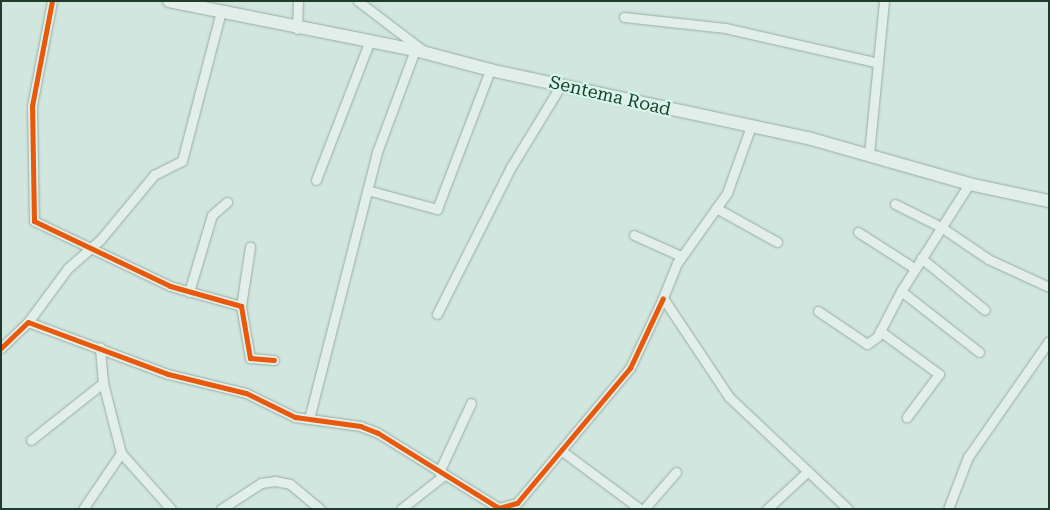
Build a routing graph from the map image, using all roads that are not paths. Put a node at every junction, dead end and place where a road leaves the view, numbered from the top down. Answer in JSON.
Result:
{"nodes":[{"id":1,"x":52,"y":1,"type":"edge"},
{"id":2,"x":169,"y":1,"type":"edge"},
{"id":3,"x":298,"y":1,"type":"edge"},
{"id":4,"x":358,"y":1,"type":"edge"},
{"id":5,"x":884,"y":1,"type":"edge"},
{"id":6,"x":221,"y":11,"type":"junction"},
{"id":7,"x":624,"y":17,"type":"dead end"},
{"id":8,"x":297,"y":29,"type":"junction"},
{"id":9,"x":370,"y":40,"type":"junction"},
{"id":10,"x":421,"y":52,"type":"junction"},
{"id":11,"x":875,"y":62,"type":"junction"},
{"id":12,"x":490,"y":70,"type":"junction"},
{"id":13,"x":561,"y":85,"type":"junction"},
{"id":14,"x":751,"y":126,"type":"junction"},
{"id":15,"x":869,"y":154,"type":"junction"},
{"id":16,"x":316,"y":180,"type":"dead end"},
{"id":17,"x":969,"y":184,"type":"junction"},
{"id":18,"x":367,"y":190,"type":"junction"},
{"id":19,"x":1049,"y":201,"type":"edge"},
{"id":20,"x":226,"y":202,"type":"dead end"},
{"id":21,"x":895,"y":204,"type":"dead end"},
{"id":22,"x":716,"y":208,"type":"junction"},
{"id":23,"x":941,"y":227,"type":"junction"},
{"id":24,"x":858,"y":232,"type":"dead end"},
{"id":25,"x":634,"y":235,"type":"dead end"},
{"id":26,"x":777,"y":242,"type":"dead end"},
{"id":27,"x":250,"y":247,"type":"dead end"},
{"id":28,"x":90,"y":248,"type":"junction"},
{"id":29,"x":682,"y":256,"type":"junction"},
{"id":30,"x":921,"y":258,"type":"junction"},
{"id":31,"x":914,"y":268,"type":"junction"},
{"id":32,"x":1049,"y":287,"type":"edge"},
{"id":33,"x":901,"y":291,"type":"junction"},
{"id":34,"x":188,"y":292,"type":"junction"},
{"id":35,"x":663,"y":298,"type":"junction"},
{"id":36,"x":241,"y":306,"type":"junction"},
{"id":37,"x":985,"y":310,"type":"dead end"},
{"id":38,"x":818,"y":311,"type":"dead end"},
{"id":39,"x":436,"y":314,"type":"dead end"},
{"id":40,"x":28,"y":322,"type":"junction"},
{"id":41,"x":880,"y":330,"type":"junction"},
{"id":42,"x":1049,"y":342,"type":"edge"},
{"id":43,"x":100,"y":347,"type":"junction"},
{"id":44,"x":1,"y":348,"type":"edge"},
{"id":45,"x":979,"y":352,"type":"dead end"},
{"id":46,"x":274,"y":360,"type":"dead end"},
{"id":47,"x":103,"y":383,"type":"junction"},
{"id":48,"x":471,"y":403,"type":"dead end"},
{"id":49,"x":907,"y":417,"type":"dead end"},
{"id":50,"x":309,"y":419,"type":"junction"},
{"id":51,"x":31,"y":440,"type":"dead end"},
{"id":52,"x":562,"y":451,"type":"junction"},
{"id":53,"x":120,"y":453,"type":"junction"},
{"id":54,"x":808,"y":471,"type":"junction"},
{"id":55,"x":676,"y":472,"type":"dead end"},
{"id":56,"x":441,"y":474,"type":"junction"},
{"id":57,"x":492,"y":508,"type":"edge"},
{"id":58,"x":847,"y":508,"type":"edge"},
{"id":59,"x":82,"y":509,"type":"edge"},
{"id":60,"x":171,"y":509,"type":"edge"},
{"id":61,"x":221,"y":509,"type":"edge"},
{"id":62,"x":320,"y":509,"type":"edge"},
{"id":63,"x":401,"y":509,"type":"edge"},
{"id":64,"x":640,"y":509,"type":"edge"},
{"id":65,"x":644,"y":509,"type":"edge"},
{"id":66,"x":768,"y":509,"type":"edge"},
{"id":67,"x":948,"y":509,"type":"edge"}],
"edges":[{"from":1,"to":28,"type":"street"},
{"from":2,"to":6,"type":"main road","name":"Sentema Road"},
{"from":3,"to":8,"type":"street"},
{"from":4,"to":10,"type":"street"},
{"from":5,"to":11,"type":"street"},
{"from":6,"to":8,"type":"main road","name":"Sentema Road"},
{"from":6,"to":28,"type":"street"},
{"from":7,"to":11,"type":"street"},
{"from":8,"to":9,"type":"main road","name":"Sentema Road"},
{"from":9,"to":10,"type":"main road","name":"Sentema Road"},
{"from":9,"to":16,"type":"street"},
{"from":10,"to":12,"type":"main road","name":"Sentema Road"},
{"from":10,"to":18,"type":"street"},
{"from":11,"to":15,"type":"street"},
{"from":12,"to":13,"type":"main road","name":"Sentema Road"},
{"from":12,"to":18,"type":"street"},
{"from":13,"to":14,"type":"main road","name":"Sentema Road"},
{"from":13,"to":39,"type":"street"},
{"from":14,"to":15,"type":"main road","name":"Sentema Road"},
{"from":14,"to":22,"type":"street"},
{"from":15,"to":17,"type":"main road","name":"Sentema Road"},
{"from":17,"to":19,"type":"main road","name":"Sentema Road"},
{"from":17,"to":23,"type":"street"},
{"from":18,"to":50,"type":"street"},
{"from":20,"to":34,"type":"street"},
{"from":21,"to":23,"type":"street"},
{"from":22,"to":26,"type":"street"},
{"from":22,"to":29,"type":"street"},
{"from":23,"to":30,"type":"street"},
{"from":23,"to":32,"type":"street"},
{"from":24,"to":31,"type":"street"},
{"from":25,"to":29,"type":"street"},
{"from":27,"to":36,"type":"street"},
{"from":28,"to":34,"type":"street"},
{"from":28,"to":40,"type":"street"},
{"from":29,"to":35,"type":"street"},
{"from":30,"to":31,"type":"street"},
{"from":30,"to":37,"type":"street"},
{"from":31,"to":33,"type":"street"},
{"from":33,"to":41,"type":"street"},
{"from":33,"to":45,"type":"street"},
{"from":34,"to":36,"type":"street"},
{"from":35,"to":52,"type":"street"},
{"from":35,"to":54,"type":"street"},
{"from":36,"to":46,"type":"street"},
{"from":38,"to":41,"type":"street"},
{"from":40,"to":43,"type":"street"},
{"from":40,"to":44,"type":"street"},
{"from":41,"to":49,"type":"street"},
{"from":42,"to":67,"type":"street"},
{"from":43,"to":47,"type":"street"},
{"from":43,"to":50,"type":"street"},
{"from":47,"to":51,"type":"street"},
{"from":47,"to":53,"type":"street"},
{"from":48,"to":56,"type":"street"},
{"from":50,"to":56,"type":"street"},
{"from":52,"to":57,"type":"street"},
{"from":52,"to":64,"type":"street"},
{"from":53,"to":59,"type":"street"},
{"from":53,"to":60,"type":"street"},
{"from":54,"to":58,"type":"street"},
{"from":54,"to":66,"type":"street"},
{"from":55,"to":65,"type":"street"},
{"from":56,"to":57,"type":"street"},
{"from":56,"to":63,"type":"street"},
{"from":61,"to":62,"type":"street"}]}
